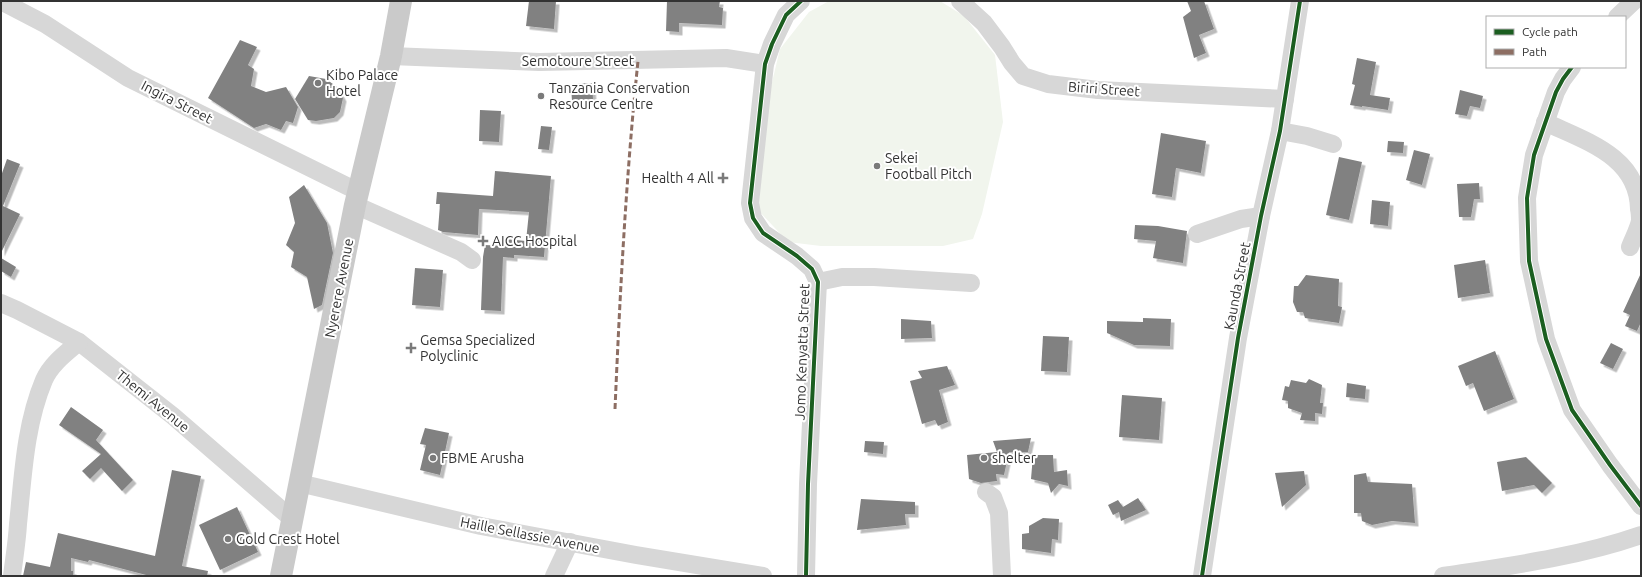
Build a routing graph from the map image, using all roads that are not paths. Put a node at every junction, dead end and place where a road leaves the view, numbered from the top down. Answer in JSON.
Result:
{"nodes":[{"id":1,"x":1,"y":1,"type":"edge"},
{"id":2,"x":401,"y":1,"type":"edge"},
{"id":3,"x":801,"y":1,"type":"edge"},
{"id":4,"x":960,"y":1,"type":"edge"},
{"id":5,"x":1300,"y":1,"type":"edge"},
{"id":6,"x":1634,"y":1,"type":"edge"},
{"id":7,"x":1618,"y":16,"type":"edge"},
{"id":8,"x":390,"y":56,"type":"junction"},
{"id":9,"x":765,"y":64,"type":"junction"},
{"id":10,"x":1571,"y":68,"type":"edge"},
{"id":11,"x":1285,"y":99,"type":"junction"},
{"id":12,"x":1545,"y":122,"type":"junction"},
{"id":13,"x":1280,"y":131,"type":"junction"},
{"id":14,"x":1332,"y":144,"type":"dead end"},
{"id":15,"x":357,"y":199,"type":"junction"},
{"id":16,"x":1640,"y":208,"type":"edge"},
{"id":17,"x":1261,"y":216,"type":"junction"},
{"id":18,"x":1197,"y":234,"type":"dead end"},
{"id":19,"x":1630,"y":247,"type":"dead end"},
{"id":20,"x":472,"y":260,"type":"dead end"},
{"id":21,"x":818,"y":282,"type":"junction"},
{"id":22,"x":971,"y":283,"type":"dead end"},
{"id":23,"x":1,"y":303,"type":"edge"},
{"id":24,"x":79,"y":342,"type":"junction"},
{"id":25,"x":299,"y":483,"type":"junction"},
{"id":26,"x":986,"y":492,"type":"dead end"},
{"id":27,"x":1641,"y":506,"type":"edge"},
{"id":28,"x":292,"y":519,"type":"junction"},
{"id":29,"x":1641,"y":535,"type":"edge"},
{"id":30,"x":570,"y":542,"type":"junction"},
{"id":31,"x":12,"y":576,"type":"edge"},
{"id":32,"x":281,"y":576,"type":"edge"},
{"id":33,"x":554,"y":576,"type":"edge"},
{"id":34,"x":763,"y":576,"type":"edge"},
{"id":35,"x":806,"y":576,"type":"edge"},
{"id":36,"x":1002,"y":576,"type":"edge"},
{"id":37,"x":1202,"y":576,"type":"edge"},
{"id":38,"x":1443,"y":576,"type":"edge"}],
"edges":[{"from":1,"to":15,"type":"street","name":"Ingira Street"},
{"from":2,"to":8,"type":"main road","name":"Nyerere Avenue"},
{"from":3,"to":9,"type":"street","name":"Jomo Kenyatta Street"},
{"from":4,"to":11,"type":"street","name":"Biriri Street"},
{"from":5,"to":11,"type":"street","name":"Kaunda Street"},
{"from":6,"to":7,"type":"street"},
{"from":8,"to":9,"type":"street","name":"Semotoure Street"},
{"from":8,"to":15,"type":"main road","name":"Nyerere Avenue"},
{"from":9,"to":21,"type":"street","name":"Jomo Kenyatta Street"},
{"from":10,"to":12,"type":"street"},
{"from":11,"to":13,"type":"street","name":"Kaunda Street"},
{"from":12,"to":16,"type":"street"},
{"from":12,"to":27,"type":"street"},
{"from":13,"to":14,"type":"street"},
{"from":13,"to":17,"type":"street","name":"Kaunda Street"},
{"from":15,"to":20,"type":"street","name":"Ingira Street"},
{"from":15,"to":25,"type":"main road","name":"Nyerere Avenue"},
{"from":16,"to":19,"type":"street"},
{"from":17,"to":18,"type":"street"},
{"from":17,"to":37,"type":"street","name":"Kaunda Street"},
{"from":21,"to":22,"type":"street"},
{"from":21,"to":35,"type":"street","name":"Jomo Kenyatta Street"},
{"from":23,"to":24,"type":"street","name":"Themi Avenue"},
{"from":24,"to":28,"type":"street","name":"Themi Avenue"},
{"from":24,"to":31,"type":"street"},
{"from":25,"to":28,"type":"main road","name":"Nyerere Avenue"},
{"from":25,"to":30,"type":"street","name":"Haille Sellassie Avenue"},
{"from":26,"to":36,"type":"street"},
{"from":28,"to":32,"type":"main road","name":"Nyerere Avenue"},
{"from":29,"to":38,"type":"street"},
{"from":30,"to":33,"type":"street"},
{"from":30,"to":34,"type":"street","name":"Haille Sellassie Avenue"}]}
